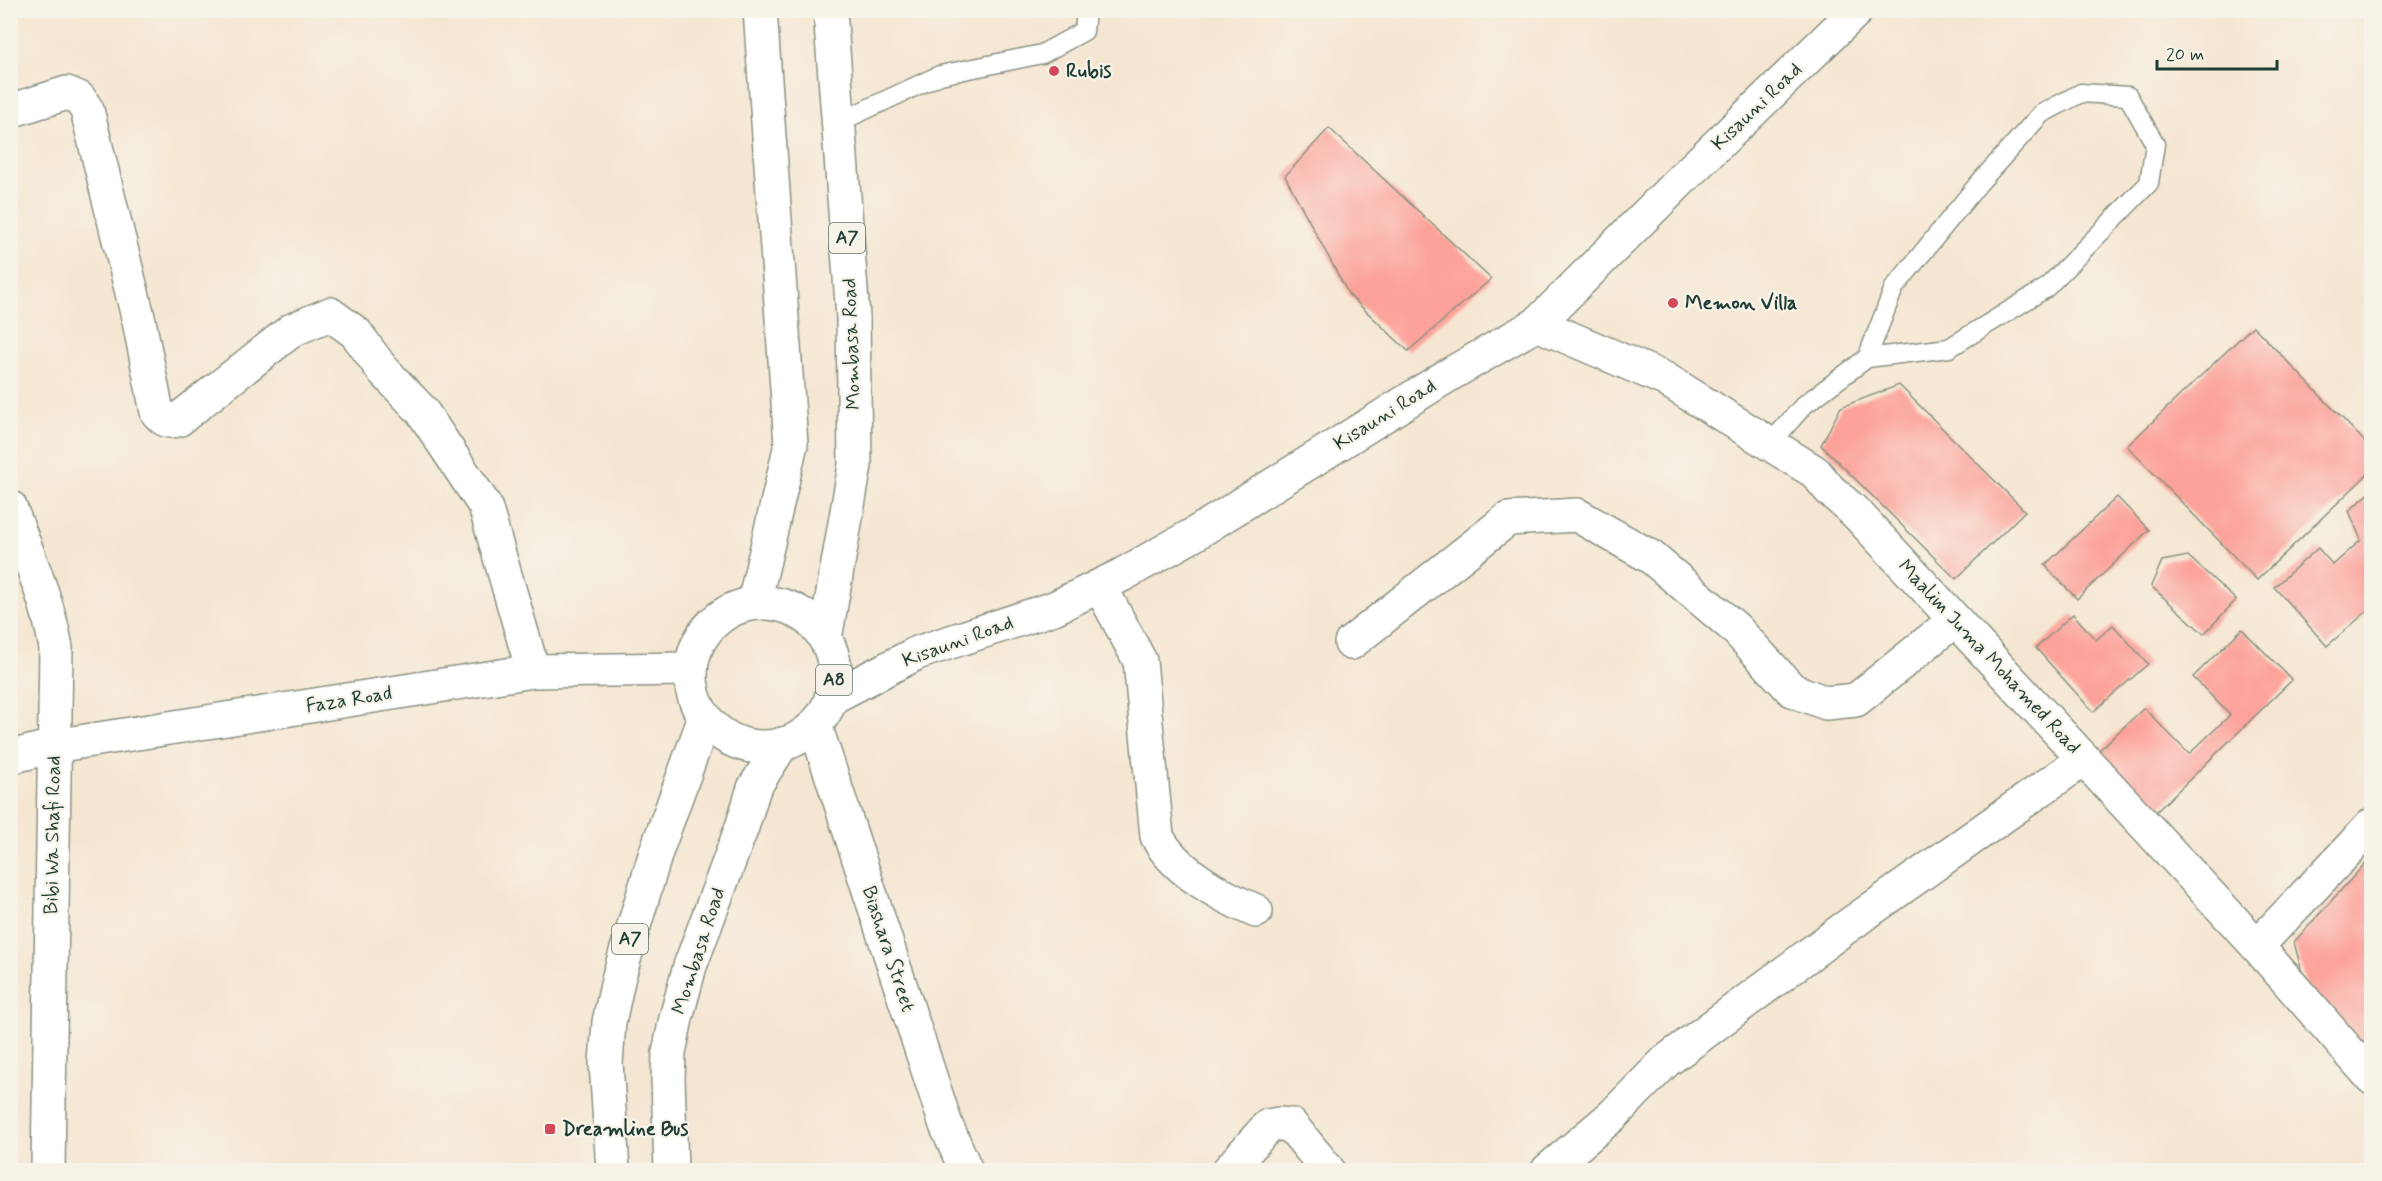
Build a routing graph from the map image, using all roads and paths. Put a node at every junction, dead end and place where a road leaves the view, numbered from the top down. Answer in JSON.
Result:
{"nodes":[{"id":1,"x":760,"y":10,"type":"edge"},
{"id":2,"x":830,"y":10,"type":"edge"},
{"id":3,"x":1086,"y":10,"type":"edge"},
{"id":4,"x":1857,"y":10,"type":"edge"},
{"id":5,"x":10,"y":111,"type":"edge"},
{"id":6,"x":839,"y":122,"type":"junction"},
{"id":7,"x":1537,"y":324,"type":"junction"},
{"id":8,"x":1867,"y":358,"type":"junction"},
{"id":9,"x":1769,"y":445,"type":"junction"},
{"id":10,"x":10,"y":507,"type":"edge"},
{"id":11,"x":1100,"y":586,"type":"junction"},
{"id":12,"x":754,"y":603,"type":"junction"},
{"id":13,"x":1955,"y":620,"type":"junction"},
{"id":14,"x":825,"y":639,"type":"junction"},
{"id":15,"x":1351,"y":643,"type":"dead end"},
{"id":16,"x":690,"y":669,"type":"junction"},
{"id":17,"x":533,"y":671,"type":"junction"},
{"id":18,"x":831,"y":698,"type":"junction"},
{"id":19,"x":705,"y":717,"type":"junction"},
{"id":20,"x":815,"y":725,"type":"junction"},
{"id":21,"x":782,"y":744,"type":"junction"},
{"id":22,"x":54,"y":746,"type":"junction"},
{"id":23,"x":10,"y":757,"type":"edge"},
{"id":24,"x":2084,"y":759,"type":"junction"},
{"id":25,"x":2372,"y":825,"type":"edge"},
{"id":26,"x":1256,"y":911,"type":"dead end"},
{"id":27,"x":2257,"y":946,"type":"junction"},
{"id":28,"x":2372,"y":1078,"type":"edge"},
{"id":29,"x":48,"y":1170,"type":"edge"},
{"id":30,"x":613,"y":1170,"type":"edge"},
{"id":31,"x":671,"y":1170,"type":"edge"},
{"id":32,"x":966,"y":1170,"type":"edge"},
{"id":33,"x":1229,"y":1170,"type":"edge"},
{"id":34,"x":1328,"y":1170,"type":"edge"},
{"id":35,"x":1548,"y":1170,"type":"edge"}],
"edges":[{"from":1,"to":12,"type":"main road"},
{"from":2,"to":6,"type":"main road","name":"Mombasa Road","number":"A7"},
{"from":3,"to":6,"type":"lane"},
{"from":4,"to":7,"type":"main road","name":"Kisauni Road"},
{"from":5,"to":17,"type":"main road"},
{"from":6,"to":14,"type":"main road","name":"Mombasa Road","number":"A7"},
{"from":7,"to":9,"type":"main road","name":"Maalim Juma Mohamed Road"},
{"from":7,"to":11,"type":"main road","name":"Kisauni Road"},
{"from":8,"to":8,"type":"lane"},
{"from":8,"to":9,"type":"lane"},
{"from":9,"to":13,"type":"main road","name":"Maalim Juma Mohamed Road"},
{"from":10,"to":22,"type":"main road","name":"Bibi Wa Shafi Road"},
{"from":11,"to":18,"type":"main road","name":"Kisauni Road"},
{"from":11,"to":26,"type":"main road"},
{"from":12,"to":14,"type":"main road","number":"A8"},
{"from":12,"to":16,"type":"main road","number":"A8"},
{"from":13,"to":15,"type":"main road"},
{"from":13,"to":24,"type":"main road","name":"Maalim Juma Mohamed Road"},
{"from":14,"to":18,"type":"main road","number":"A8"},
{"from":16,"to":17,"type":"main road","name":"Faza Road"},
{"from":16,"to":19,"type":"main road","number":"A8"},
{"from":17,"to":22,"type":"main road","name":"Faza Road"},
{"from":18,"to":20,"type":"main road","number":"A8"},
{"from":19,"to":21,"type":"main road","number":"A8"},
{"from":19,"to":30,"type":"main road","number":"A7"},
{"from":20,"to":21,"type":"main road","number":"A8"},
{"from":20,"to":32,"type":"main road","name":"Biashara Street"},
{"from":21,"to":31,"type":"main road","name":"Mombasa Road"},
{"from":22,"to":23,"type":"main road","name":"Faza Road"},
{"from":22,"to":29,"type":"main road","name":"Bibi Wa Shafi Road"},
{"from":24,"to":27,"type":"main road","name":"Maalim Juma Mohamed Road"},
{"from":24,"to":35,"type":"main road"},
{"from":25,"to":27,"type":"main road"},
{"from":27,"to":28,"type":"main road","name":"Maalim Juma Mohamed Road"},
{"from":33,"to":34,"type":"main road"}]}
